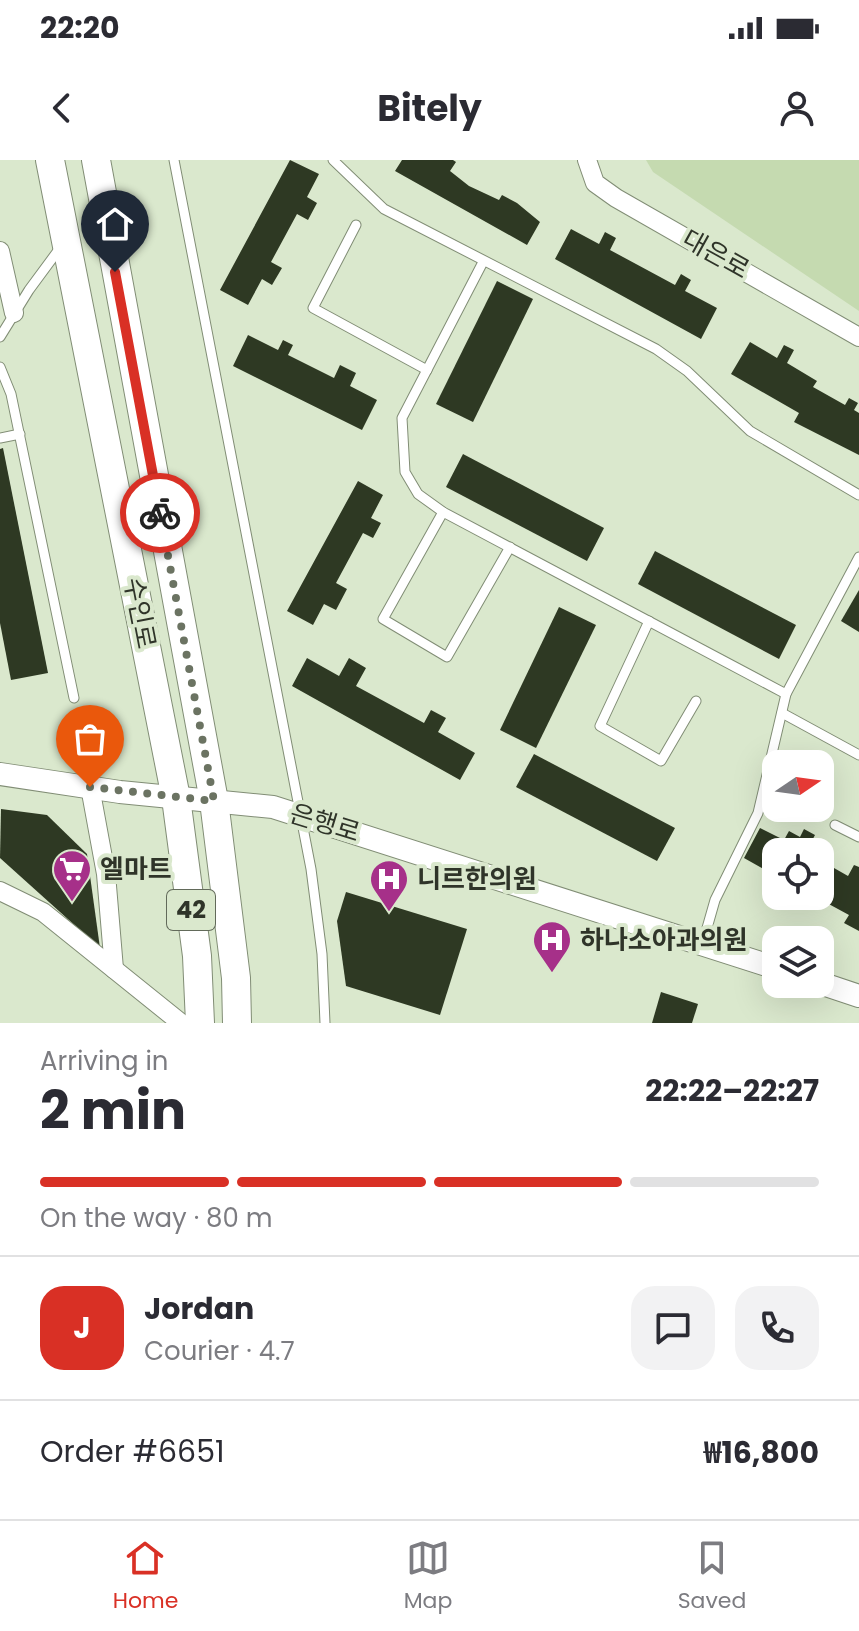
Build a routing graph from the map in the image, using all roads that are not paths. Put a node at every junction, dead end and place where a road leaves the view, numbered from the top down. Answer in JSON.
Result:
{"nodes":[{"id":1,"x":50,"y":160,"type":"edge"},
{"id":2,"x":96,"y":160,"type":"edge"},
{"id":3,"x":174,"y":160,"type":"edge"},
{"id":4,"x":333,"y":160,"type":"edge"},
{"id":5,"x":587,"y":160,"type":"edge"},
{"id":6,"x":356,"y":225,"type":"dead end"},
{"id":7,"x":67,"y":239,"type":"junction"},
{"id":8,"x":0,"y":251,"type":"edge"},
{"id":9,"x":483,"y":262,"type":"junction"},
{"id":10,"x":14,"y":313,"type":"junction"},
{"id":11,"x":0,"y":337,"type":"edge"},
{"id":12,"x":859,"y":337,"type":"edge"},
{"id":13,"x":0,"y":367,"type":"edge"},
{"id":14,"x":427,"y":370,"type":"junction"},
{"id":15,"x":20,"y":434,"type":"junction"},
{"id":16,"x":0,"y":438,"type":"edge"},
{"id":17,"x":859,"y":495,"type":"edge"},
{"id":18,"x":443,"y":512,"type":"junction"},
{"id":19,"x":510,"y":547,"type":"junction"},
{"id":20,"x":859,"y":557,"type":"edge"},
{"id":21,"x":649,"y":621,"type":"junction"},
{"id":22,"x":786,"y":694,"type":"junction"},
{"id":23,"x":74,"y":698,"type":"dead end"},
{"id":24,"x":696,"y":701,"type":"dead end"},
{"id":25,"x":782,"y":713,"type":"junction"},
{"id":26,"x":859,"y":755,"type":"edge"},
{"id":27,"x":0,"y":774,"type":"edge"},
{"id":28,"x":90,"y":787,"type":"junction"},
{"id":29,"x":176,"y":798,"type":"junction"},
{"id":30,"x":214,"y":801,"type":"junction"},
{"id":31,"x":298,"y":815,"type":"junction"},
{"id":32,"x":835,"y":825,"type":"dead end"},
{"id":33,"x":859,"y":837,"type":"edge"},
{"id":34,"x":0,"y":891,"type":"edge"},
{"id":35,"x":703,"y":942,"type":"junction"},
{"id":36,"x":762,"y":963,"type":"edge"},
{"id":37,"x":114,"y":969,"type":"junction"},
{"id":38,"x":834,"y":988,"type":"edge"},
{"id":39,"x":859,"y":996,"type":"edge"},
{"id":40,"x":181,"y":1023,"type":"edge"},
{"id":41,"x":200,"y":1023,"type":"edge"},
{"id":42,"x":237,"y":1023,"type":"edge"},
{"id":43,"x":325,"y":1023,"type":"edge"}],
"edges":[{"from":1,"to":7,"type":"main road","name":"수인로","number":"42"},
{"from":2,"to":30,"type":"main road","name":"수인로","number":"42"},
{"from":3,"to":31,"type":"lane"},
{"from":4,"to":9,"type":"lane"},
{"from":5,"to":12,"type":"street","name":"대은로"},
{"from":6,"to":14,"type":"lane"},
{"from":7,"to":10,"type":"lane"},
{"from":7,"to":29,"type":"main road","name":"수인로","number":"42"},
{"from":8,"to":10,"type":"street"},
{"from":9,"to":14,"type":"lane"},
{"from":9,"to":17,"type":"lane"},
{"from":10,"to":11,"type":"lane"},
{"from":13,"to":15,"type":"lane"},
{"from":14,"to":18,"type":"lane"},
{"from":15,"to":16,"type":"lane"},
{"from":15,"to":23,"type":"lane"},
{"from":18,"to":19,"type":"lane"},
{"from":18,"to":19,"type":"lane"},
{"from":19,"to":21,"type":"lane"},
{"from":20,"to":22,"type":"lane"},
{"from":21,"to":22,"type":"lane"},
{"from":21,"to":24,"type":"lane"},
{"from":22,"to":25,"type":"lane"},
{"from":25,"to":26,"type":"lane"},
{"from":25,"to":35,"type":"lane"},
{"from":27,"to":28,"type":"street","name":"은행로"},
{"from":28,"to":29,"type":"street","name":"은행로"},
{"from":28,"to":37,"type":"street"},
{"from":29,"to":30,"type":"street","name":"은행로"},
{"from":29,"to":41,"type":"main road","name":"수인로","number":"42"},
{"from":30,"to":31,"type":"street","name":"은행로"},
{"from":30,"to":42,"type":"main road","name":"수인로","number":"42"},
{"from":31,"to":35,"type":"street","name":"은행로"},
{"from":31,"to":43,"type":"lane"},
{"from":32,"to":33,"type":"lane"},
{"from":34,"to":37,"type":"street"},
{"from":35,"to":36,"type":"street","name":"은행로"},
{"from":37,"to":40,"type":"street"},
{"from":38,"to":39,"type":"street"}]}
